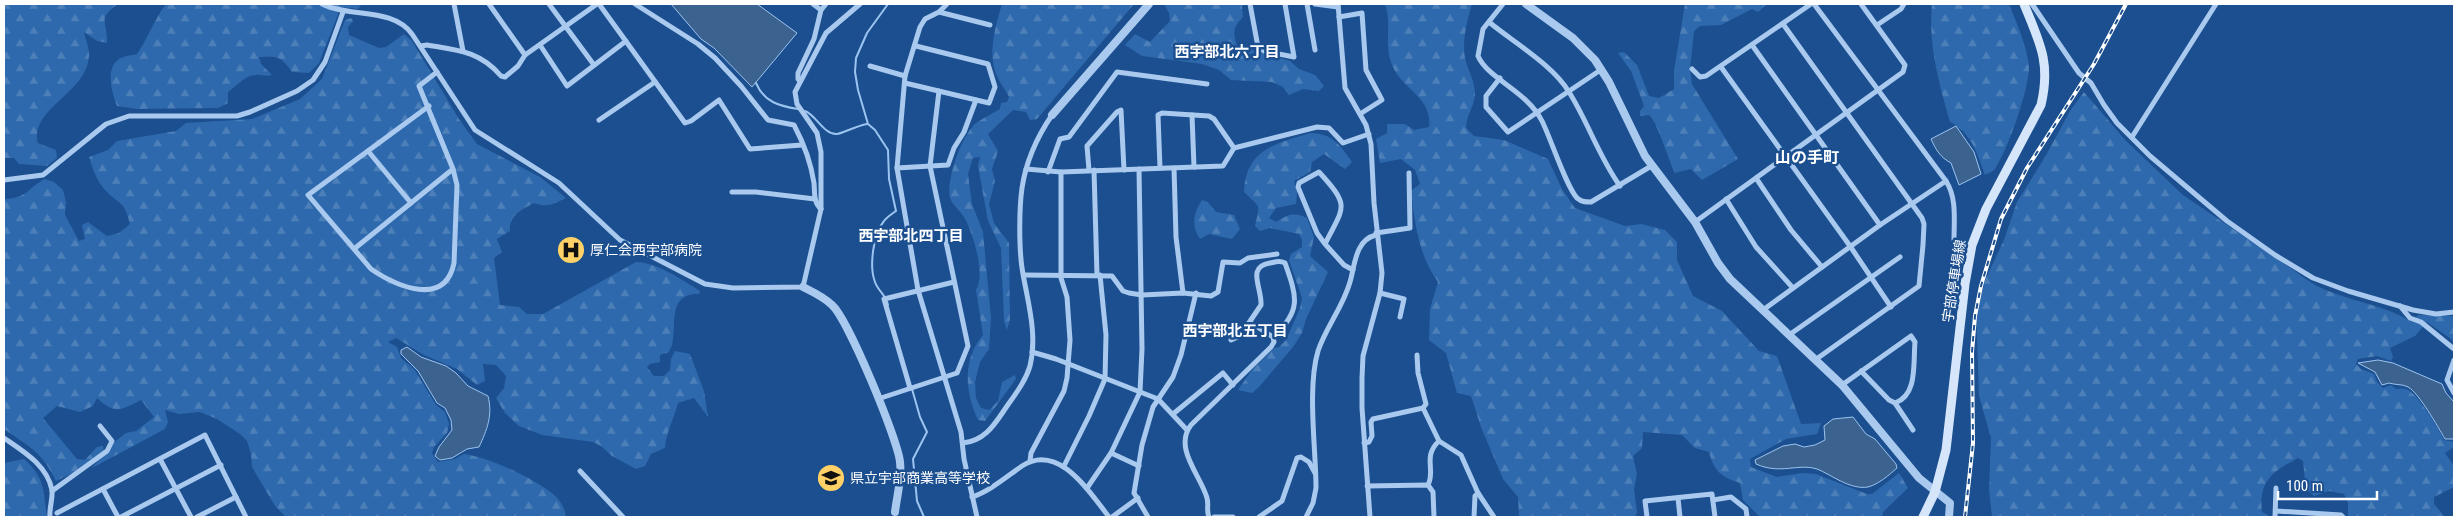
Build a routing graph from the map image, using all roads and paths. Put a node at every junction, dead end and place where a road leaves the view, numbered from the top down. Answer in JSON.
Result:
{"nodes":[{"id":1,"x":322,"y":4,"type":"edge"},
{"id":2,"x":454,"y":4,"type":"edge"},
{"id":3,"x":489,"y":4,"type":"edge"},
{"id":4,"x":549,"y":4,"type":"edge"},
{"id":5,"x":598,"y":4,"type":"edge"},
{"id":6,"x":635,"y":4,"type":"edge"},
{"id":7,"x":813,"y":4,"type":"edge"},
{"id":8,"x":826,"y":4,"type":"edge"},
{"id":9,"x":860,"y":4,"type":"edge"},
{"id":10,"x":947,"y":4,"type":"edge"},
{"id":11,"x":1148,"y":4,"type":"edge"},
{"id":12,"x":1250,"y":4,"type":"edge"},
{"id":13,"x":1285,"y":4,"type":"edge"},
{"id":14,"x":1307,"y":4,"type":"edge"},
{"id":15,"x":1315,"y":4,"type":"edge"},
{"id":16,"x":1503,"y":4,"type":"edge"},
{"id":17,"x":1526,"y":4,"type":"edge"},
{"id":18,"x":1813,"y":4,"type":"edge"},
{"id":19,"x":1861,"y":4,"type":"edge"},
{"id":20,"x":1904,"y":4,"type":"edge"},
{"id":21,"x":2024,"y":4,"type":"edge"},
{"id":22,"x":2032,"y":4,"type":"edge"},
{"id":23,"x":2216,"y":4,"type":"edge"},
{"id":24,"x":1338,"y":6,"type":"edge"},
{"id":25,"x":821,"y":10,"type":"junction"},
{"id":26,"x":343,"y":12,"type":"junction"},
{"id":27,"x":939,"y":12,"type":"junction"},
{"id":28,"x":1339,"y":17,"type":"junction"},
{"id":29,"x":1488,"y":22,"type":"junction"},
{"id":30,"x":1783,"y":24,"type":"junction"},
{"id":31,"x":990,"y":25,"type":"dead end"},
{"id":32,"x":1877,"y":25,"type":"junction"},
{"id":33,"x":566,"y":26,"type":"junction"},
{"id":34,"x":626,"y":41,"type":"junction"},
{"id":35,"x":540,"y":45,"type":"junction"},
{"id":36,"x":1752,"y":45,"type":"junction"},
{"id":37,"x":421,"y":46,"type":"junction"},
{"id":38,"x":916,"y":46,"type":"junction"},
{"id":39,"x":1315,"y":50,"type":"dead end"},
{"id":40,"x":463,"y":51,"type":"junction"},
{"id":41,"x":525,"y":55,"type":"junction"},
{"id":42,"x":594,"y":66,"type":"junction"},
{"id":43,"x":870,"y":66,"type":"dead end"},
{"id":44,"x":1721,"y":67,"type":"junction"},
{"id":45,"x":1692,"y":69,"type":"dead end"},
{"id":46,"x":1602,"y":70,"type":"junction"},
{"id":47,"x":437,"y":72,"type":"junction"},
{"id":48,"x":905,"y":76,"type":"junction"},
{"id":49,"x":1500,"y":78,"type":"junction"},
{"id":50,"x":800,"y":80,"type":"junction"},
{"id":51,"x":655,"y":82,"type":"junction"},
{"id":52,"x":905,"y":83,"type":"junction"},
{"id":53,"x":1207,"y":84,"type":"dead end"},
{"id":54,"x":939,"y":91,"type":"junction"},
{"id":55,"x":1569,"y":91,"type":"junction"},
{"id":56,"x":1878,"y":91,"type":"junction"},
{"id":57,"x":976,"y":100,"type":"junction"},
{"id":58,"x":429,"y":106,"type":"junction"},
{"id":59,"x":1537,"y":112,"type":"junction"},
{"id":60,"x":1847,"y":113,"type":"junction"},
{"id":61,"x":1360,"y":114,"type":"junction"},
{"id":62,"x":1052,"y":115,"type":"joint"},
{"id":63,"x":1192,"y":115,"type":"junction"},
{"id":64,"x":599,"y":120,"type":"dead end"},
{"id":65,"x":1369,"y":134,"type":"junction"},
{"id":66,"x":1816,"y":135,"type":"junction"},
{"id":67,"x":2132,"y":137,"type":"junction"},
{"id":68,"x":802,"y":145,"type":"junction"},
{"id":69,"x":1234,"y":148,"type":"junction"},
{"id":70,"x":368,"y":151,"type":"junction"},
{"id":71,"x":1786,"y":157,"type":"junction"},
{"id":72,"x":1653,"y":165,"type":"junction"},
{"id":73,"x":930,"y":166,"type":"junction"},
{"id":74,"x":1194,"y":167,"type":"junction"},
{"id":75,"x":897,"y":168,"type":"junction"},
{"id":76,"x":1160,"y":168,"type":"junction"},
{"id":77,"x":1174,"y":168,"type":"junction"},
{"id":78,"x":453,"y":169,"type":"junction"},
{"id":79,"x":1026,"y":169,"type":"junction"},
{"id":80,"x":1139,"y":169,"type":"junction"},
{"id":81,"x":1092,"y":170,"type":"junction"},
{"id":82,"x":1124,"y":170,"type":"junction"},
{"id":83,"x":1048,"y":172,"type":"junction"},
{"id":84,"x":1061,"y":172,"type":"junction"},
{"id":85,"x":1409,"y":173,"type":"dead end"},
{"id":86,"x":1756,"y":178,"type":"junction"},
{"id":87,"x":4,"y":180,"type":"edge"},
{"id":88,"x":1946,"y":181,"type":"junction"},
{"id":89,"x":1620,"y":186,"type":"junction"},
{"id":90,"x":732,"y":192,"type":"dead end"},
{"id":91,"x":815,"y":199,"type":"junction"},
{"id":92,"x":1726,"y":200,"type":"junction"},
{"id":93,"x":411,"y":203,"type":"junction"},
{"id":94,"x":1912,"y":203,"type":"junction"},
{"id":95,"x":821,"y":208,"type":"junction"},
{"id":96,"x":1695,"y":222,"type":"junction"},
{"id":97,"x":1880,"y":225,"type":"junction"},
{"id":98,"x":1376,"y":234,"type":"junction"},
{"id":99,"x":1325,"y":244,"type":"junction"},
{"id":100,"x":1972,"y":245,"type":"junction"},
{"id":101,"x":1850,"y":246,"type":"junction"},
{"id":102,"x":354,"y":249,"type":"junction"},
{"id":103,"x":1278,"y":254,"type":"dead end"},
{"id":104,"x":1900,"y":257,"type":"dead end"},
{"id":105,"x":1822,"y":267,"type":"junction"},
{"id":106,"x":1353,"y":270,"type":"junction"},
{"id":107,"x":1061,"y":274,"type":"junction"},
{"id":108,"x":1024,"y":275,"type":"junction"},
{"id":109,"x":1099,"y":275,"type":"junction"},
{"id":110,"x":1871,"y":276,"type":"junction"},
{"id":111,"x":954,"y":282,"type":"junction"},
{"id":112,"x":803,"y":287,"type":"junction"},
{"id":113,"x":1793,"y":288,"type":"junction"},
{"id":114,"x":918,"y":290,"type":"junction"},
{"id":115,"x":1183,"y":293,"type":"junction"},
{"id":116,"x":1380,"y":293,"type":"junction"},
{"id":117,"x":1196,"y":294,"type":"junction"},
{"id":118,"x":1142,"y":295,"type":"junction"},
{"id":119,"x":2400,"y":306,"type":"junction"},
{"id":120,"x":1891,"y":307,"type":"junction"},
{"id":121,"x":1763,"y":310,"type":"junction"},
{"id":122,"x":2454,"y":312,"type":"edge"},
{"id":123,"x":1400,"y":317,"type":"dead end"},
{"id":124,"x":1251,"y":323,"type":"junction"},
{"id":125,"x":1789,"y":335,"type":"junction"},
{"id":126,"x":1273,"y":337,"type":"junction"},
{"id":127,"x":1231,"y":340,"type":"dead end"},
{"id":128,"x":2454,"y":348,"type":"edge"},
{"id":129,"x":1032,"y":352,"type":"junction"},
{"id":130,"x":1417,"y":355,"type":"dead end"},
{"id":131,"x":1815,"y":360,"type":"junction"},
{"id":132,"x":2454,"y":360,"type":"edge"},
{"id":133,"x":1068,"y":364,"type":"junction"},
{"id":134,"x":1861,"y":371,"type":"junction"},
{"id":135,"x":944,"y":377,"type":"junction"},
{"id":136,"x":1105,"y":379,"type":"junction"},
{"id":137,"x":1232,"y":385,"type":"junction"},
{"id":138,"x":1842,"y":385,"type":"junction"},
{"id":139,"x":910,"y":388,"type":"junction"},
{"id":140,"x":1140,"y":392,"type":"junction"},
{"id":141,"x":2454,"y":393,"type":"edge"},
{"id":142,"x":878,"y":399,"type":"junction"},
{"id":143,"x":1158,"y":399,"type":"junction"},
{"id":144,"x":1894,"y":403,"type":"junction"},
{"id":145,"x":1423,"y":408,"type":"junction"},
{"id":146,"x":1173,"y":414,"type":"junction"},
{"id":147,"x":100,"y":426,"type":"dead end"},
{"id":148,"x":1187,"y":430,"type":"junction"},
{"id":149,"x":1913,"y":430,"type":"dead end"},
{"id":150,"x":4,"y":438,"type":"edge"},
{"id":151,"x":1439,"y":440,"type":"junction"},
{"id":152,"x":963,"y":443,"type":"junction"},
{"id":153,"x":1364,"y":443,"type":"junction"},
{"id":154,"x":1111,"y":452,"type":"junction"},
{"id":155,"x":160,"y":459,"type":"junction"},
{"id":156,"x":1030,"y":461,"type":"junction"},
{"id":157,"x":221,"y":465,"type":"junction"},
{"id":158,"x":1064,"y":466,"type":"junction"},
{"id":159,"x":1139,"y":466,"type":"junction"},
{"id":160,"x":580,"y":471,"type":"dead end"},
{"id":161,"x":1316,"y":474,"type":"junction"},
{"id":162,"x":1428,"y":485,"type":"junction"},
{"id":163,"x":1367,"y":486,"type":"junction"},
{"id":164,"x":176,"y":488,"type":"junction"},
{"id":165,"x":1087,"y":488,"type":"junction"},
{"id":166,"x":2276,"y":488,"type":"dead end"},
{"id":167,"x":103,"y":489,"type":"junction"},
{"id":168,"x":52,"y":491,"type":"junction"},
{"id":169,"x":1935,"y":492,"type":"junction"},
{"id":170,"x":1478,"y":493,"type":"junction"},
{"id":171,"x":236,"y":497,"type":"junction"},
{"id":172,"x":972,"y":497,"type":"junction"},
{"id":173,"x":1138,"y":498,"type":"junction"},
{"id":174,"x":1678,"y":498,"type":"junction"},
{"id":175,"x":1713,"y":500,"type":"junction"},
{"id":176,"x":2276,"y":511,"type":"junction"},
{"id":177,"x":57,"y":513,"type":"dead end"},
{"id":178,"x":896,"y":514,"type":"edge"},
{"id":179,"x":1269,"y":515,"type":"edge"},
{"id":180,"x":50,"y":517,"type":"edge"},
{"id":181,"x":120,"y":517,"type":"edge"},
{"id":182,"x":191,"y":517,"type":"edge"},
{"id":183,"x":197,"y":517,"type":"edge"},
{"id":184,"x":246,"y":517,"type":"edge"},
{"id":185,"x":623,"y":517,"type":"edge"},
{"id":186,"x":977,"y":517,"type":"edge"},
{"id":187,"x":1111,"y":517,"type":"edge"},
{"id":188,"x":1148,"y":517,"type":"edge"},
{"id":189,"x":1209,"y":517,"type":"edge"},
{"id":190,"x":1214,"y":517,"type":"edge"},
{"id":191,"x":1233,"y":517,"type":"edge"},
{"id":192,"x":1259,"y":517,"type":"edge"},
{"id":193,"x":1306,"y":517,"type":"edge"},
{"id":194,"x":1370,"y":517,"type":"edge"},
{"id":195,"x":1434,"y":517,"type":"edge"},
{"id":196,"x":1474,"y":517,"type":"edge"},
{"id":197,"x":1494,"y":517,"type":"edge"},
{"id":198,"x":1647,"y":517,"type":"edge"},
{"id":199,"x":1680,"y":517,"type":"edge"},
{"id":200,"x":1715,"y":517,"type":"edge"},
{"id":201,"x":1747,"y":517,"type":"edge"},
{"id":202,"x":1922,"y":517,"type":"edge"},
{"id":203,"x":1949,"y":517,"type":"edge"},
{"id":204,"x":2275,"y":517,"type":"edge"},
{"id":205,"x":2344,"y":517,"type":"edge"}],
"edges":[{"from":1,"to":26,"type":"street"},
{"from":2,"to":40,"type":"street"},
{"from":3,"to":41,"type":"street"},
{"from":4,"to":33,"type":"street"},
{"from":5,"to":33,"type":"street"},
{"from":5,"to":34,"type":"street"},
{"from":6,"to":68,"type":"street"},
{"from":7,"to":25,"type":"street"},
{"from":8,"to":25,"type":"street"},
{"from":9,"to":50,"type":"street"},
{"from":10,"to":27,"type":"street"},
{"from":11,"to":62,"type":"street"},
{"from":12,"to":13,"type":"street"},
{"from":14,"to":39,"type":"street"},
{"from":15,"to":24,"type":"street"},
{"from":16,"to":29,"type":"street"},
{"from":17,"to":46,"type":"street"},
{"from":18,"to":30,"type":"street"},
{"from":18,"to":56,"type":"street"},
{"from":19,"to":32,"type":"street"},
{"from":20,"to":32,"type":"street"},
{"from":21,"to":100,"type":"main road","name":"宇部停車場線"},
{"from":22,"to":67,"type":"street"},
{"from":23,"to":67,"type":"street"},
{"from":24,"to":28,"type":"street"},
{"from":25,"to":50,"type":"street"},
{"from":26,"to":37,"type":"street"},
{"from":26,"to":87,"type":"street"},
{"from":27,"to":31,"type":"street"},
{"from":27,"to":38,"type":"street"},
{"from":28,"to":61,"type":"street"},
{"from":28,"to":61,"type":"street"},
{"from":29,"to":49,"type":"street"},
{"from":29,"to":55,"type":"street"},
{"from":30,"to":36,"type":"street"},
{"from":30,"to":60,"type":"street"},
{"from":32,"to":56,"type":"street"},
{"from":33,"to":35,"type":"street"},
{"from":33,"to":42,"type":"street"},
{"from":34,"to":42,"type":"street"},
{"from":34,"to":51,"type":"street"},
{"from":35,"to":41,"type":"street"},
{"from":35,"to":42,"type":"street"},
{"from":36,"to":44,"type":"street"},
{"from":36,"to":66,"type":"street"},
{"from":37,"to":40,"type":"street"},
{"from":37,"to":47,"type":"street"},
{"from":38,"to":48,"type":"street"},
{"from":38,"to":57,"type":"street"},
{"from":40,"to":41,"type":"street"},
{"from":43,"to":48,"type":"street"},
{"from":44,"to":45,"type":"street"},
{"from":44,"to":71,"type":"street"},
{"from":46,"to":55,"type":"street"},
{"from":46,"to":72,"type":"street"},
{"from":47,"to":58,"type":"street"},
{"from":47,"to":112,"type":"street"},
{"from":48,"to":52,"type":"street"},
{"from":49,"to":59,"type":"street"},
{"from":49,"to":59,"type":"street"},
{"from":50,"to":95,"type":"street"},
{"from":51,"to":64,"type":"street"},
{"from":51,"to":68,"type":"street"},
{"from":52,"to":54,"type":"street"},
{"from":52,"to":75,"type":"street"},
{"from":53,"to":83,"type":"street"},
{"from":54,"to":57,"type":"street"},
{"from":54,"to":73,"type":"street"},
{"from":55,"to":59,"type":"street"},
{"from":55,"to":89,"type":"street"},
{"from":56,"to":60,"type":"street"},
{"from":56,"to":88,"type":"street"},
{"from":57,"to":73,"type":"street"},
{"from":58,"to":70,"type":"street"},
{"from":58,"to":78,"type":"street"},
{"from":59,"to":89,"type":"street"},
{"from":60,"to":66,"type":"street"},
{"from":60,"to":94,"type":"street"},
{"from":61,"to":65,"type":"street"},
{"from":62,"to":79,"type":"street"},
{"from":63,"to":69,"type":"street"},
{"from":63,"to":74,"type":"street"},
{"from":63,"to":76,"type":"street"},
{"from":65,"to":69,"type":"street"},
{"from":65,"to":98,"type":"street"},
{"from":66,"to":71,"type":"street"},
{"from":66,"to":97,"type":"street"},
{"from":67,"to":119,"type":"street"},
{"from":68,"to":91,"type":"street"},
{"from":69,"to":74,"type":"street"},
{"from":70,"to":93,"type":"street"},
{"from":70,"to":102,"type":"street"},
{"from":71,"to":86,"type":"street"},
{"from":71,"to":101,"type":"street"},
{"from":72,"to":89,"type":"street"},
{"from":72,"to":96,"type":"street"},
{"from":73,"to":75,"type":"street"},
{"from":73,"to":111,"type":"street"},
{"from":74,"to":77,"type":"street"},
{"from":75,"to":114,"type":"street"},
{"from":76,"to":77,"type":"street"},
{"from":76,"to":80,"type":"street"},
{"from":77,"to":115,"type":"street"},
{"from":78,"to":93,"type":"street"},
{"from":78,"to":102,"type":"street"},
{"from":79,"to":83,"type":"street"},
{"from":79,"to":108,"type":"street"},
{"from":80,"to":82,"type":"street"},
{"from":80,"to":118,"type":"street"},
{"from":81,"to":82,"type":"street"},
{"from":81,"to":82,"type":"street"},
{"from":81,"to":84,"type":"street"},
{"from":81,"to":109,"type":"street"},
{"from":83,"to":84,"type":"street"},
{"from":84,"to":107,"type":"street"},
{"from":85,"to":98,"type":"street"},
{"from":86,"to":92,"type":"street"},
{"from":86,"to":105,"type":"street"},
{"from":88,"to":94,"type":"street"},
{"from":88,"to":100,"type":"street"},
{"from":90,"to":91,"type":"street"},
{"from":91,"to":95,"type":"street"},
{"from":92,"to":96,"type":"street"},
{"from":92,"to":113,"type":"street"},
{"from":93,"to":102,"type":"street"},
{"from":94,"to":97,"type":"street"},
{"from":94,"to":120,"type":"street"},
{"from":95,"to":112,"type":"street"},
{"from":96,"to":121,"type":"street"},
{"from":97,"to":101,"type":"street"},
{"from":98,"to":106,"type":"street"},
{"from":98,"to":116,"type":"street"},
{"from":99,"to":99,"type":"street"},
{"from":99,"to":106,"type":"street"},
{"from":100,"to":169,"type":"main road","name":"宇部停車場線"},
{"from":101,"to":105,"type":"street"},
{"from":101,"to":110,"type":"street"},
{"from":103,"to":117,"type":"street"},
{"from":104,"to":110,"type":"street"},
{"from":105,"to":113,"type":"street"},
{"from":106,"to":161,"type":"street"},
{"from":107,"to":108,"type":"street"},
{"from":107,"to":109,"type":"street"},
{"from":107,"to":133,"type":"street"},
{"from":108,"to":129,"type":"street"},
{"from":109,"to":118,"type":"street"},
{"from":109,"to":136,"type":"street"},
{"from":110,"to":120,"type":"street"},
{"from":110,"to":125,"type":"street"},
{"from":111,"to":114,"type":"street"},
{"from":111,"to":135,"type":"street"},
{"from":112,"to":142,"type":"street"},
{"from":113,"to":121,"type":"street"},
{"from":114,"to":135,"type":"street"},
{"from":114,"to":139,"type":"street"},
{"from":115,"to":117,"type":"street"},
{"from":115,"to":118,"type":"street"},
{"from":116,"to":123,"type":"street"},
{"from":116,"to":153,"type":"street"},
{"from":117,"to":143,"type":"street"},
{"from":118,"to":140,"type":"street"},
{"from":119,"to":122,"type":"street"},
{"from":119,"to":128,"type":"street"},
{"from":120,"to":131,"type":"street"},
{"from":121,"to":125,"type":"street"},
{"from":124,"to":126,"type":"street"},
{"from":124,"to":126,"type":"street"},
{"from":124,"to":127,"type":"street"},
{"from":125,"to":131,"type":"street"},
{"from":126,"to":137,"type":"street"},
{"from":129,"to":133,"type":"street"},
{"from":129,"to":152,"type":"street"},
{"from":130,"to":145,"type":"street"},
{"from":131,"to":138,"type":"street"},
{"from":132,"to":141,"type":"street"},
{"from":133,"to":136,"type":"street"},
{"from":133,"to":156,"type":"street"},
{"from":134,"to":138,"type":"street"},
{"from":134,"to":144,"type":"street"},
{"from":134,"to":144,"type":"street"},
{"from":135,"to":139,"type":"street"},
{"from":135,"to":152,"type":"street"},
{"from":136,"to":140,"type":"street"},
{"from":136,"to":158,"type":"street"},
{"from":137,"to":146,"type":"street"},
{"from":137,"to":148,"type":"street"},
{"from":138,"to":169,"type":"street"},
{"from":139,"to":142,"type":"street"},
{"from":140,"to":143,"type":"street"},
{"from":140,"to":154,"type":"street"},
{"from":142,"to":178,"type":"street"},
{"from":143,"to":146,"type":"street"},
{"from":143,"to":159,"type":"street"},
{"from":144,"to":149,"type":"street"},
{"from":145,"to":151,"type":"street"},
{"from":145,"to":153,"type":"street"},
{"from":146,"to":148,"type":"street"},
{"from":147,"to":168,"type":"street"},
{"from":148,"to":189,"type":"street"},
{"from":150,"to":168,"type":"street"},
{"from":151,"to":162,"type":"street"},
{"from":151,"to":170,"type":"street"},
{"from":152,"to":172,"type":"street"},
{"from":153,"to":163,"type":"street"},
{"from":154,"to":159,"type":"street"},
{"from":154,"to":165,"type":"street"},
{"from":155,"to":157,"type":"street"},
{"from":155,"to":164,"type":"street"},
{"from":155,"to":167,"type":"street"},
{"from":156,"to":158,"type":"street"},
{"from":156,"to":172,"type":"street"},
{"from":157,"to":164,"type":"street"},
{"from":157,"to":171,"type":"street"},
{"from":158,"to":165,"type":"street"},
{"from":159,"to":173,"type":"street"},
{"from":160,"to":185,"type":"street"},
{"from":161,"to":179,"type":"street"},
{"from":161,"to":193,"type":"street"},
{"from":162,"to":163,"type":"street"},
{"from":162,"to":195,"type":"street"},
{"from":163,"to":194,"type":"street"},
{"from":164,"to":181,"type":"street"},
{"from":164,"to":182,"type":"street"},
{"from":165,"to":187,"type":"street"},
{"from":166,"to":176,"type":"street"},
{"from":167,"to":177,"type":"street"},
{"from":167,"to":181,"type":"street"},
{"from":168,"to":180,"type":"street"},
{"from":169,"to":202,"type":"main road","name":"宇部停車場線"},
{"from":169,"to":203,"type":"street"},
{"from":170,"to":196,"type":"street"},
{"from":170,"to":197,"type":"street"},
{"from":171,"to":183,"type":"street"},
{"from":171,"to":184,"type":"street"},
{"from":172,"to":186,"type":"street"},
{"from":173,"to":187,"type":"street"},
{"from":173,"to":188,"type":"street"},
{"from":174,"to":175,"type":"street"},
{"from":174,"to":198,"type":"street"},
{"from":174,"to":199,"type":"street"},
{"from":175,"to":200,"type":"street"},
{"from":175,"to":201,"type":"street"},
{"from":176,"to":204,"type":"street"},
{"from":176,"to":205,"type":"street"},
{"from":179,"to":192,"type":"street"},
{"from":190,"to":191,"type":"street"}]}
